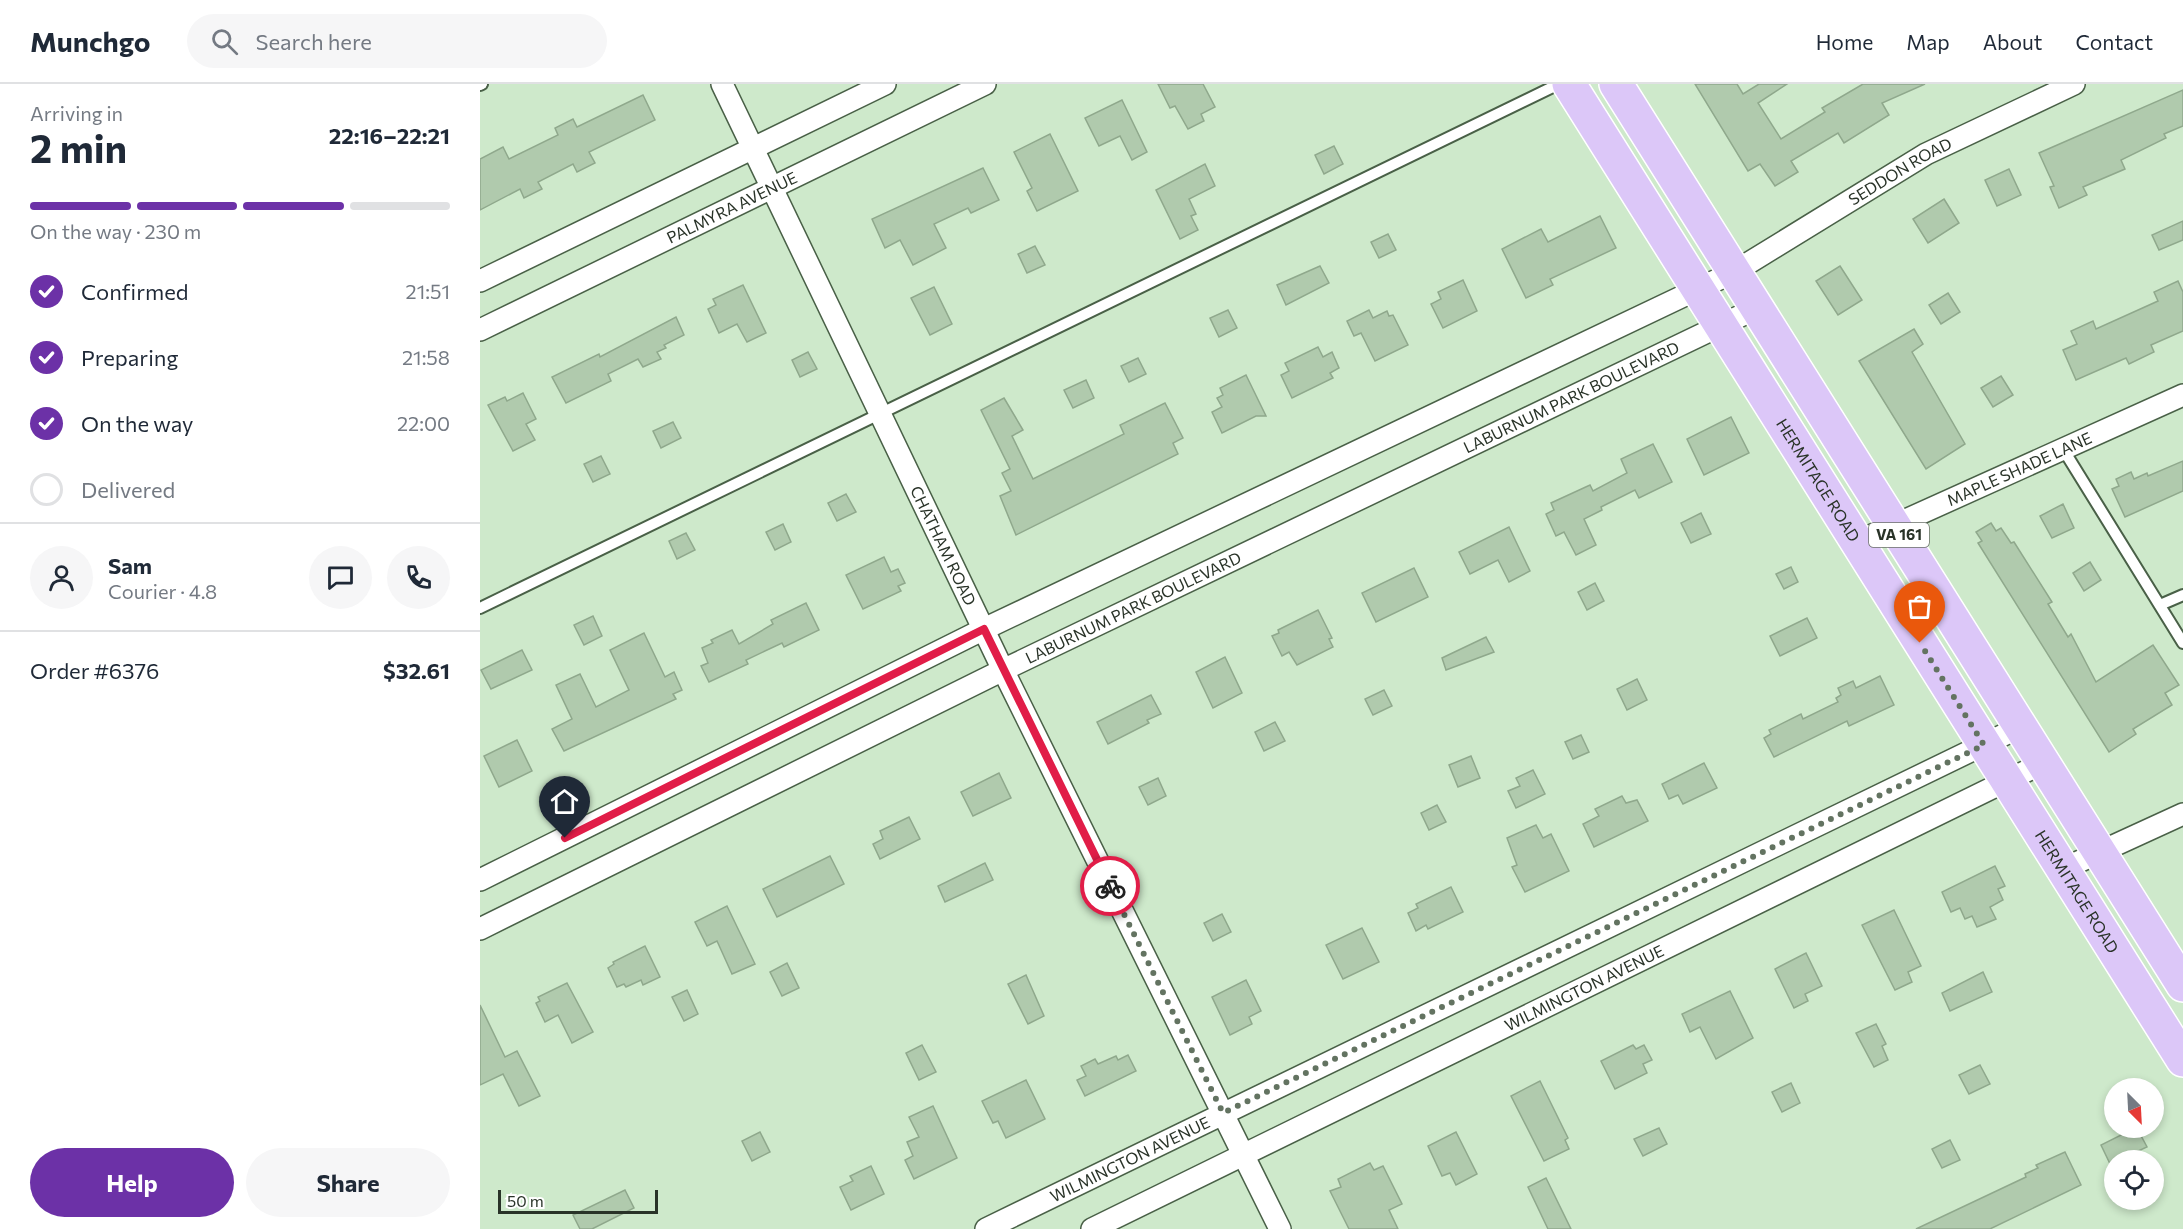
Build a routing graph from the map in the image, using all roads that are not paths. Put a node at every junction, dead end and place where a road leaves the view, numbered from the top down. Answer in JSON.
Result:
{"nodes":[{"id":1,"x":722,"y":84,"type":"edge"},
{"id":2,"x":885,"y":84,"type":"edge"},
{"id":3,"x":985,"y":84,"type":"edge"},
{"id":4,"x":1559,"y":84,"type":"edge"},
{"id":5,"x":1569,"y":84,"type":"edge"},
{"id":6,"x":1616,"y":84,"type":"edge"},
{"id":7,"x":2074,"y":84,"type":"edge"},
{"id":8,"x":753,"y":148,"type":"junction"},
{"id":9,"x":771,"y":188,"type":"junction"},
{"id":10,"x":1734,"y":272,"type":"junction"},
{"id":11,"x":480,"y":281,"type":"edge"},
{"id":12,"x":1698,"y":289,"type":"junction"},
{"id":13,"x":1757,"y":308,"type":"junction"},
{"id":14,"x":1720,"y":325,"type":"junction"},
{"id":15,"x":480,"y":330,"type":"edge"},
{"id":16,"x":2183,"y":395,"type":"edge"},
{"id":17,"x":881,"y":413,"type":"junction"},
{"id":18,"x":2063,"y":449,"type":"junction"},
{"id":19,"x":1893,"y":525,"type":"junction"},
{"id":20,"x":1857,"y":542,"type":"junction"},
{"id":21,"x":2183,"y":595,"type":"edge"},
{"id":22,"x":2160,"y":605,"type":"junction"},
{"id":23,"x":480,"y":608,"type":"edge"},
{"id":24,"x":984,"y":629,"type":"junction"},
{"id":25,"x":2183,"y":643,"type":"edge"},
{"id":26,"x":1003,"y":670,"type":"junction"},
{"id":27,"x":2020,"y":727,"type":"junction"},
{"id":28,"x":1984,"y":745,"type":"junction"},
{"id":29,"x":2043,"y":763,"type":"junction"},
{"id":30,"x":2008,"y":782,"type":"junction"},
{"id":31,"x":2183,"y":814,"type":"edge"},
{"id":32,"x":2099,"y":852,"type":"junction"},
{"id":33,"x":2063,"y":869,"type":"junction"},
{"id":34,"x":480,"y":880,"type":"edge"},
{"id":35,"x":480,"y":929,"type":"edge"},
{"id":36,"x":2183,"y":986,"type":"edge"},
{"id":37,"x":2183,"y":1060,"type":"edge"},
{"id":38,"x":1223,"y":1113,"type":"junction"},
{"id":39,"x":1243,"y":1155,"type":"junction"},
{"id":40,"x":986,"y":1229,"type":"edge"},
{"id":41,"x":1092,"y":1229,"type":"edge"},
{"id":42,"x":1280,"y":1229,"type":"edge"}],
"edges":[{"from":1,"to":8,"type":"street","name":"CHATHAM ROAD"},
{"from":2,"to":8,"type":"street"},
{"from":3,"to":9,"type":"street","name":"PALMYRA AVENUE"},
{"from":4,"to":17,"type":"lane"},
{"from":5,"to":12,"type":"main road","name":"HERMITAGE ROAD","number":"VA 161"},
{"from":6,"to":10,"type":"main road","number":"VA 161"},
{"from":7,"to":10,"type":"street","name":"SEDDON ROAD"},
{"from":8,"to":9,"type":"street","name":"CHATHAM ROAD"},
{"from":8,"to":11,"type":"street"},
{"from":9,"to":15,"type":"street","name":"PALMYRA AVENUE"},
{"from":9,"to":17,"type":"street","name":"CHATHAM ROAD"},
{"from":10,"to":12,"type":"street"},
{"from":10,"to":13,"type":"main road","number":"VA 161"},
{"from":12,"to":14,"type":"main road","name":"HERMITAGE ROAD","number":"VA 161"},
{"from":12,"to":24,"type":"street"},
{"from":13,"to":14,"type":"street","name":"LABURNUM PARK BOULEVARD"},
{"from":13,"to":19,"type":"main road","number":"VA 161"},
{"from":14,"to":20,"type":"main road","name":"HERMITAGE ROAD","number":"VA 161"},
{"from":14,"to":26,"type":"street","name":"LABURNUM PARK BOULEVARD"},
{"from":16,"to":18,"type":"street","name":"MAPLE SHADE LANE"},
{"from":17,"to":23,"type":"lane"},
{"from":17,"to":24,"type":"street","name":"CHATHAM ROAD"},
{"from":18,"to":19,"type":"street","name":"MAPLE SHADE LANE"},
{"from":18,"to":22,"type":"lane"},
{"from":19,"to":20,"type":"street","name":"MAPLE SHADE LANE"},
{"from":19,"to":27,"type":"main road","number":"VA 161"},
{"from":20,"to":28,"type":"main road","name":"HERMITAGE ROAD","number":"VA 161"},
{"from":21,"to":22,"type":"lane"},
{"from":22,"to":25,"type":"lane"},
{"from":24,"to":26,"type":"street","name":"CHATHAM ROAD"},
{"from":24,"to":34,"type":"street"},
{"from":26,"to":35,"type":"street","name":"LABURNUM PARK BOULEVARD"},
{"from":26,"to":38,"type":"street","name":"CHATHAM ROAD"},
{"from":27,"to":28,"type":"street","name":"WILMINGTON AVENUE"},
{"from":27,"to":29,"type":"main road","number":"VA 161"},
{"from":28,"to":30,"type":"main road","name":"HERMITAGE ROAD","number":"VA 161"},
{"from":28,"to":38,"type":"street","name":"WILMINGTON AVENUE"},
{"from":29,"to":30,"type":"street","name":"WILMINGTON AVENUE"},
{"from":29,"to":32,"type":"main road","number":"VA 161"},
{"from":30,"to":33,"type":"main road","name":"HERMITAGE ROAD","number":"VA 161"},
{"from":30,"to":39,"type":"street","name":"WILMINGTON AVENUE"},
{"from":31,"to":32,"type":"street"},
{"from":32,"to":33,"type":"street"},
{"from":32,"to":36,"type":"main road","number":"VA 161"},
{"from":33,"to":37,"type":"main road","name":"HERMITAGE ROAD","number":"VA 161"},
{"from":38,"to":39,"type":"street","name":"CHATHAM ROAD"},
{"from":38,"to":40,"type":"street","name":"WILMINGTON AVENUE"},
{"from":39,"to":41,"type":"street","name":"WILMINGTON AVENUE"},
{"from":39,"to":42,"type":"street","name":"CHATHAM ROAD"}]}
